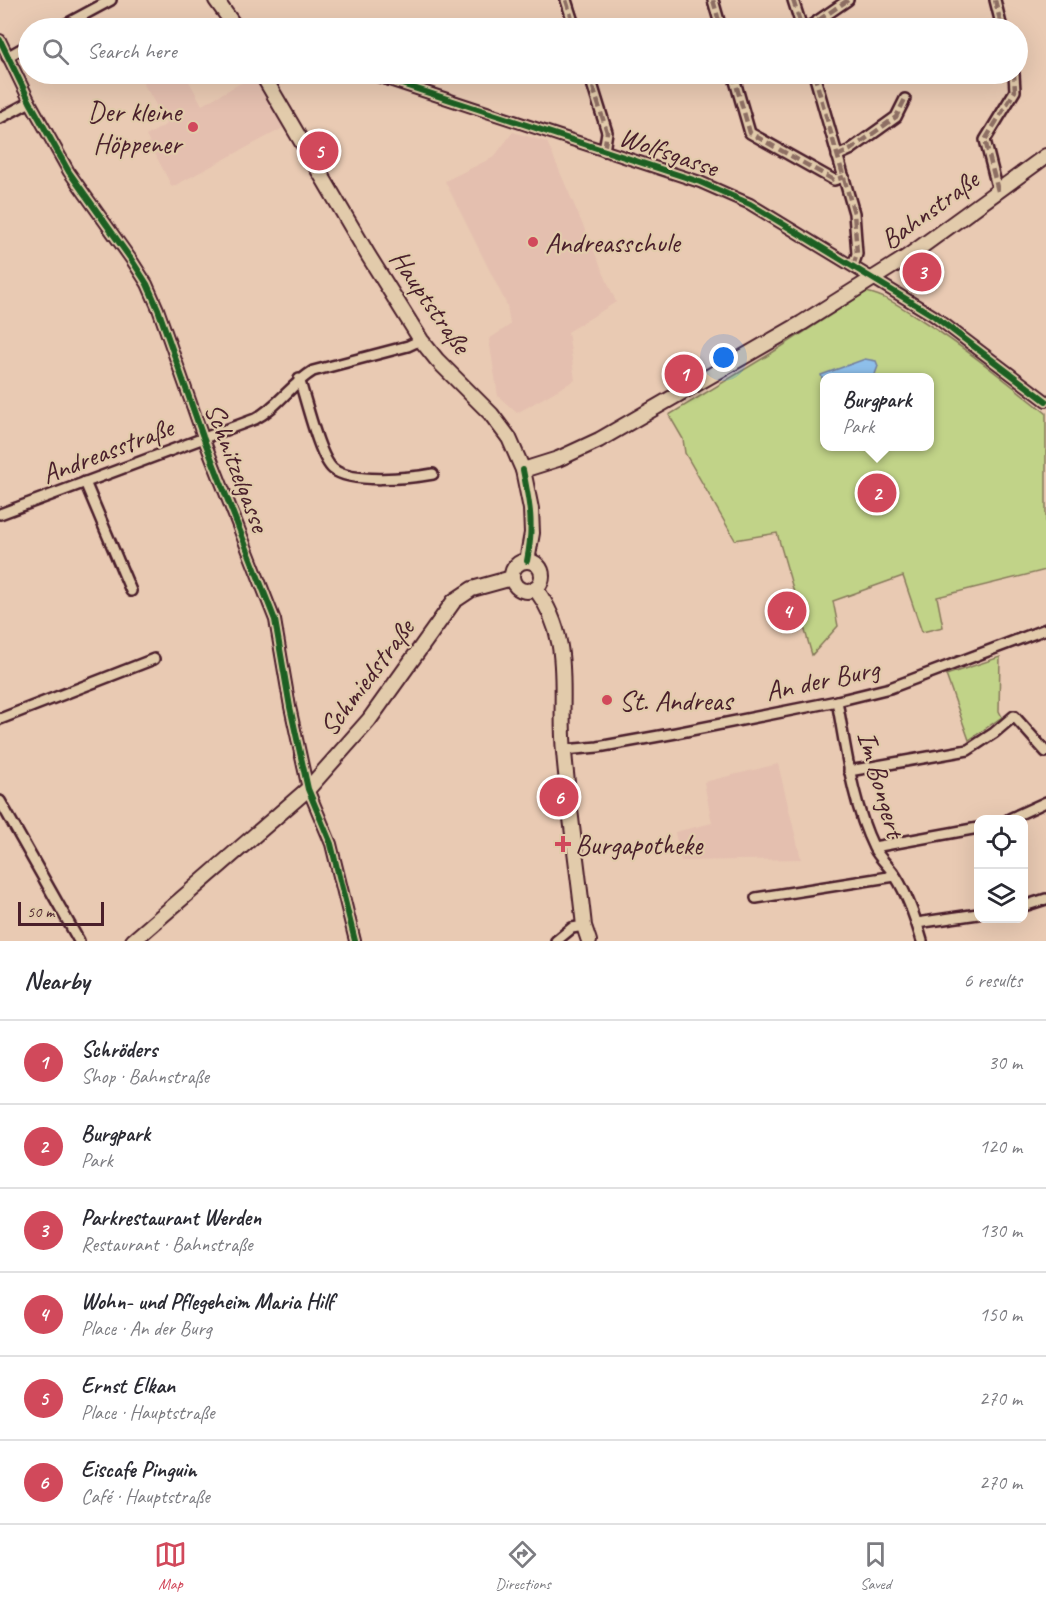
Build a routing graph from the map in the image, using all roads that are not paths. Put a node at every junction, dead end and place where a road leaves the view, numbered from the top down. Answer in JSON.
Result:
{"nodes":[{"id":1,"x":111,"y":0,"type":"edge"},
{"id":2,"x":216,"y":0,"type":"edge"},
{"id":3,"x":566,"y":0,"type":"edge"},
{"id":4,"x":713,"y":0,"type":"edge"},
{"id":5,"x":793,"y":0,"type":"edge"},
{"id":6,"x":848,"y":0,"type":"edge"},
{"id":7,"x":995,"y":0,"type":"edge"},
{"id":8,"x":78,"y":18,"type":"edge"},
{"id":9,"x":229,"y":18,"type":"edge"},
{"id":10,"x":572,"y":18,"type":"edge"},
{"id":11,"x":718,"y":18,"type":"edge"},
{"id":12,"x":799,"y":18,"type":"edge"},
{"id":13,"x":822,"y":18,"type":"edge"},
{"id":14,"x":1000,"y":18,"type":"edge"},
{"id":15,"x":0,"y":40,"type":"edge"},
{"id":16,"x":18,"y":51,"type":"edge"},
{"id":17,"x":8,"y":57,"type":"junction"},
{"id":18,"x":18,"y":77,"type":"edge"},
{"id":19,"x":21,"y":84,"type":"edge"},
{"id":20,"x":268,"y":84,"type":"edge"},
{"id":21,"x":401,"y":84,"type":"edge"},
{"id":22,"x":592,"y":84,"type":"edge"},
{"id":23,"x":736,"y":84,"type":"edge"},
{"id":24,"x":817,"y":84,"type":"edge"},
{"id":25,"x":1015,"y":84,"type":"edge"},
{"id":26,"x":904,"y":99,"type":"dead end"},
{"id":27,"x":30,"y":102,"type":"junction"},
{"id":28,"x":0,"y":118,"type":"edge"},
{"id":29,"x":604,"y":151,"type":"junction"},
{"id":30,"x":837,"y":156,"type":"junction"},
{"id":31,"x":1046,"y":156,"type":"edge"},
{"id":32,"x":844,"y":177,"type":"junction"},
{"id":33,"x":998,"y":191,"type":"junction"},
{"id":34,"x":853,"y":266,"type":"junction"},
{"id":35,"x":874,"y":279,"type":"junction"},
{"id":36,"x":421,"y":340,"type":"junction"},
{"id":37,"x":299,"y":379,"type":"junction"},
{"id":38,"x":1046,"y":401,"type":"edge"},
{"id":39,"x":203,"y":437,"type":"junction"},
{"id":40,"x":523,"y":470,"type":"junction"},
{"id":41,"x":433,"y":474,"type":"dead end"},
{"id":42,"x":85,"y":482,"type":"junction"},
{"id":43,"x":0,"y":514,"type":"edge"},
{"id":44,"x":527,"y":561,"type":"junction"},
{"id":45,"x":512,"y":578,"type":"junction"},
{"id":46,"x":535,"y":588,"type":"junction"},
{"id":47,"x":130,"y":591,"type":"dead end"},
{"id":48,"x":1046,"y":628,"type":"edge"},
{"id":49,"x":154,"y":660,"type":"dead end"},
{"id":50,"x":837,"y":701,"type":"junction"},
{"id":51,"x":0,"y":719,"type":"edge"},
{"id":52,"x":564,"y":750,"type":"junction"},
{"id":53,"x":1046,"y":752,"type":"edge"},
{"id":54,"x":849,"y":771,"type":"junction"},
{"id":55,"x":308,"y":789,"type":"junction"},
{"id":56,"x":0,"y":801,"type":"edge"},
{"id":57,"x":1046,"y":802,"type":"edge"},
{"id":58,"x":1018,"y":815,"type":"edge"},
{"id":59,"x":974,"y":829,"type":"edge"},
{"id":60,"x":874,"y":847,"type":"junction"},
{"id":61,"x":895,"y":876,"type":"junction"},
{"id":62,"x":756,"y":898,"type":"dead end"},
{"id":63,"x":1046,"y":899,"type":"edge"},
{"id":64,"x":1028,"y":904,"type":"edge"},
{"id":65,"x":974,"y":915,"type":"edge"},
{"id":66,"x":917,"y":924,"type":"junction"},
{"id":67,"x":584,"y":927,"type":"junction"},
{"id":68,"x":79,"y":941,"type":"edge"},
{"id":69,"x":133,"y":941,"type":"edge"},
{"id":70,"x":355,"y":941,"type":"edge"},
{"id":71,"x":556,"y":941,"type":"edge"},
{"id":72,"x":589,"y":941,"type":"edge"},
{"id":73,"x":922,"y":941,"type":"edge"}],
"edges":[{"from":1,"to":8,"type":"street"},
{"from":2,"to":9,"type":"street"},
{"from":3,"to":10,"type":"street"},
{"from":4,"to":11,"type":"street"},
{"from":5,"to":12,"type":"street"},
{"from":6,"to":13,"type":"street"},
{"from":7,"to":14,"type":"street"},
{"from":15,"to":17,"type":"street","name":"Schnitzelgasse"},
{"from":16,"to":17,"type":"street"},
{"from":17,"to":18,"type":"street","name":"Schnitzelgasse"},
{"from":19,"to":27,"type":"street","name":"Schnitzelgasse"},
{"from":20,"to":36,"type":"street","name":"Hauptstraße"},
{"from":21,"to":29,"type":"street","name":"Wolfsgasse"},
{"from":22,"to":29,"type":"street"},
{"from":23,"to":32,"type":"street"},
{"from":24,"to":30,"type":"street"},
{"from":25,"to":33,"type":"street"},
{"from":26,"to":30,"type":"street"},
{"from":27,"to":28,"type":"street"},
{"from":27,"to":39,"type":"street","name":"Schnitzelgasse"},
{"from":29,"to":34,"type":"street","name":"Wolfsgasse"},
{"from":30,"to":32,"type":"street"},
{"from":31,"to":33,"type":"street","name":"Bahnstraße"},
{"from":32,"to":34,"type":"street"},
{"from":33,"to":35,"type":"street","name":"Bahnstraße"},
{"from":34,"to":35,"type":"street","name":"Wolfsgasse"},
{"from":35,"to":38,"type":"street","name":"Wolfsgasse"},
{"from":35,"to":40,"type":"street","name":"Bahnstraße"},
{"from":36,"to":37,"type":"street","name":"Andreasstraße"},
{"from":36,"to":40,"type":"street","name":"Hauptstraße"},
{"from":37,"to":39,"type":"street","name":"Andreasstraße"},
{"from":37,"to":41,"type":"street"},
{"from":39,"to":42,"type":"street","name":"Andreasstraße"},
{"from":39,"to":55,"type":"street","name":"Schnitzelgasse"},
{"from":40,"to":44,"type":"street","name":"Hauptstraße"},
{"from":42,"to":43,"type":"street","name":"Andreasstraße"},
{"from":42,"to":47,"type":"street"},
{"from":44,"to":45,"type":"street"},
{"from":44,"to":46,"type":"street"},
{"from":45,"to":46,"type":"street"},
{"from":45,"to":55,"type":"street","name":"Schmiedstraße"},
{"from":46,"to":52,"type":"street"},
{"from":48,"to":50,"type":"street","name":"An der Burg"},
{"from":49,"to":51,"type":"street"},
{"from":50,"to":52,"type":"street","name":"An der Burg"},
{"from":50,"to":54,"type":"street","name":"Im Bongert"},
{"from":52,"to":67,"type":"street"},
{"from":53,"to":54,"type":"street"},
{"from":54,"to":60,"type":"street","name":"Im Bongert"},
{"from":55,"to":69,"type":"street","name":"Schmiedstraße"},
{"from":55,"to":70,"type":"street","name":"Schnitzelgasse"},
{"from":56,"to":68,"type":"street"},
{"from":57,"to":58,"type":"street"},
{"from":59,"to":60,"type":"street"},
{"from":60,"to":61,"type":"street","name":"Im Bongert"},
{"from":61,"to":62,"type":"street"},
{"from":61,"to":66,"type":"street","name":"Im Bongert"},
{"from":63,"to":64,"type":"street"},
{"from":65,"to":66,"type":"street"},
{"from":66,"to":73,"type":"street","name":"Im Bongert"},
{"from":67,"to":71,"type":"street"},
{"from":67,"to":72,"type":"street"}]}
